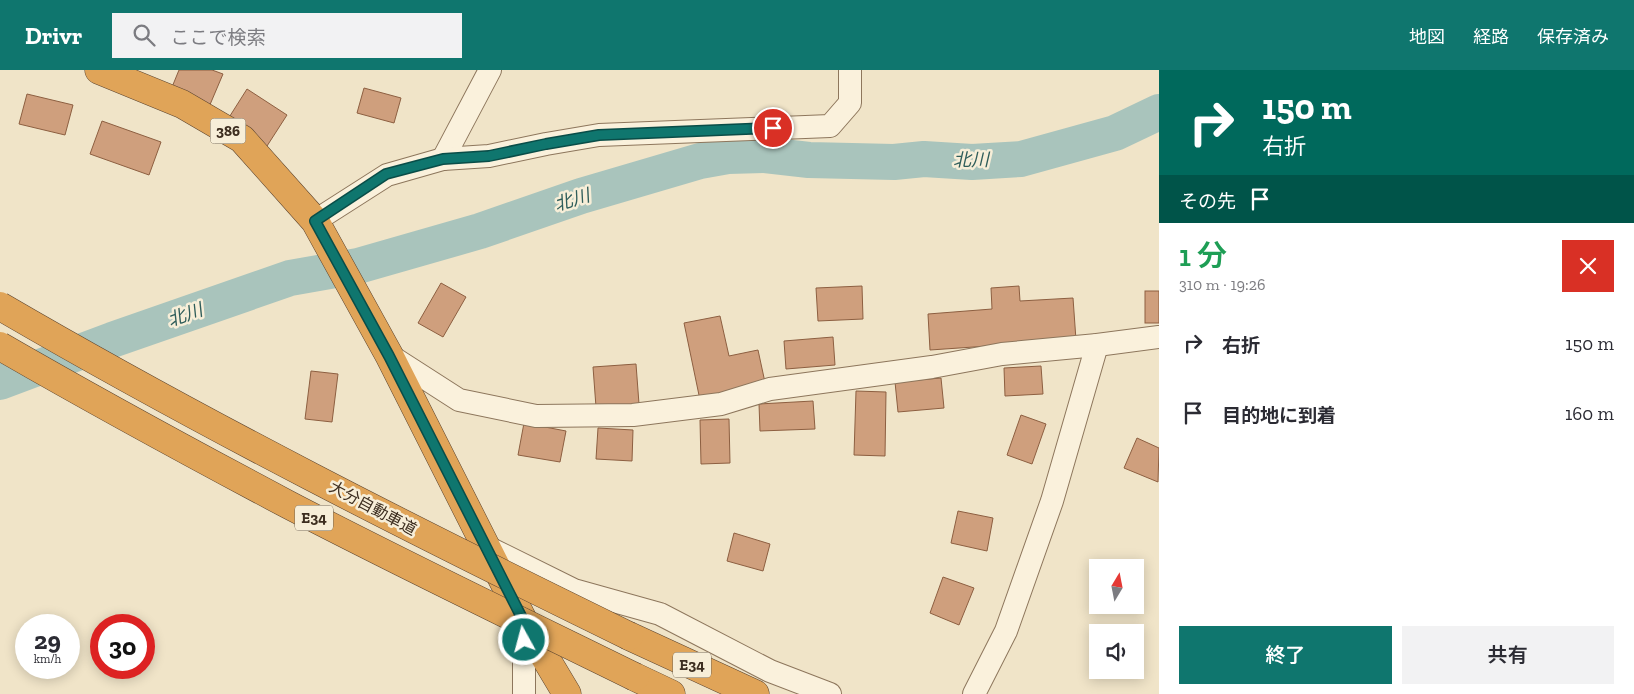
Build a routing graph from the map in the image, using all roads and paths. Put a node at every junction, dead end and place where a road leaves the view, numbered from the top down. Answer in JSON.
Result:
{"nodes":[{"id":1,"x":99,"y":70,"type":"edge"},
{"id":2,"x":490,"y":70,"type":"edge"},
{"id":3,"x":850,"y":70,"type":"edge"},
{"id":4,"x":443,"y":159,"type":"junction"},
{"id":5,"x":319,"y":229,"type":"junction"},
{"id":6,"x":0,"y":306,"type":"edge"},
{"id":7,"x":1159,"y":337,"type":"edge"},
{"id":8,"x":1097,"y":345,"type":"junction"},
{"id":9,"x":0,"y":346,"type":"edge"},
{"id":10,"x":389,"y":356,"type":"junction"},
{"id":11,"x":485,"y":546,"type":"junction"},
{"id":12,"x":524,"y":622,"type":"junction"},
{"id":13,"x":524,"y":694,"type":"edge"},
{"id":14,"x":567,"y":694,"type":"edge"},
{"id":15,"x":671,"y":694,"type":"edge"},
{"id":16,"x":755,"y":694,"type":"edge"},
{"id":17,"x":830,"y":694,"type":"edge"},
{"id":18,"x":974,"y":694,"type":"edge"}],
"edges":[{"from":1,"to":5,"type":"highway","number":"386"},
{"from":2,"to":4,"type":"street"},
{"from":3,"to":4,"type":"street"},
{"from":4,"to":5,"type":"street"},
{"from":5,"to":10,"type":"highway","number":"386"},
{"from":6,"to":16,"type":"highway","name":"大分自動車道","number":"E34","bridge":true},
{"from":7,"to":8,"type":"street"},
{"from":8,"to":10,"type":"street"},
{"from":8,"to":18,"type":"street"},
{"from":9,"to":15,"type":"highway","number":"E34","bridge":true},
{"from":10,"to":11,"type":"highway","number":"386"},
{"from":11,"to":12,"type":"highway","number":"386"},
{"from":11,"to":17,"type":"street"},
{"from":12,"to":13,"type":"street"},
{"from":12,"to":14,"type":"highway","number":"386"}]}
